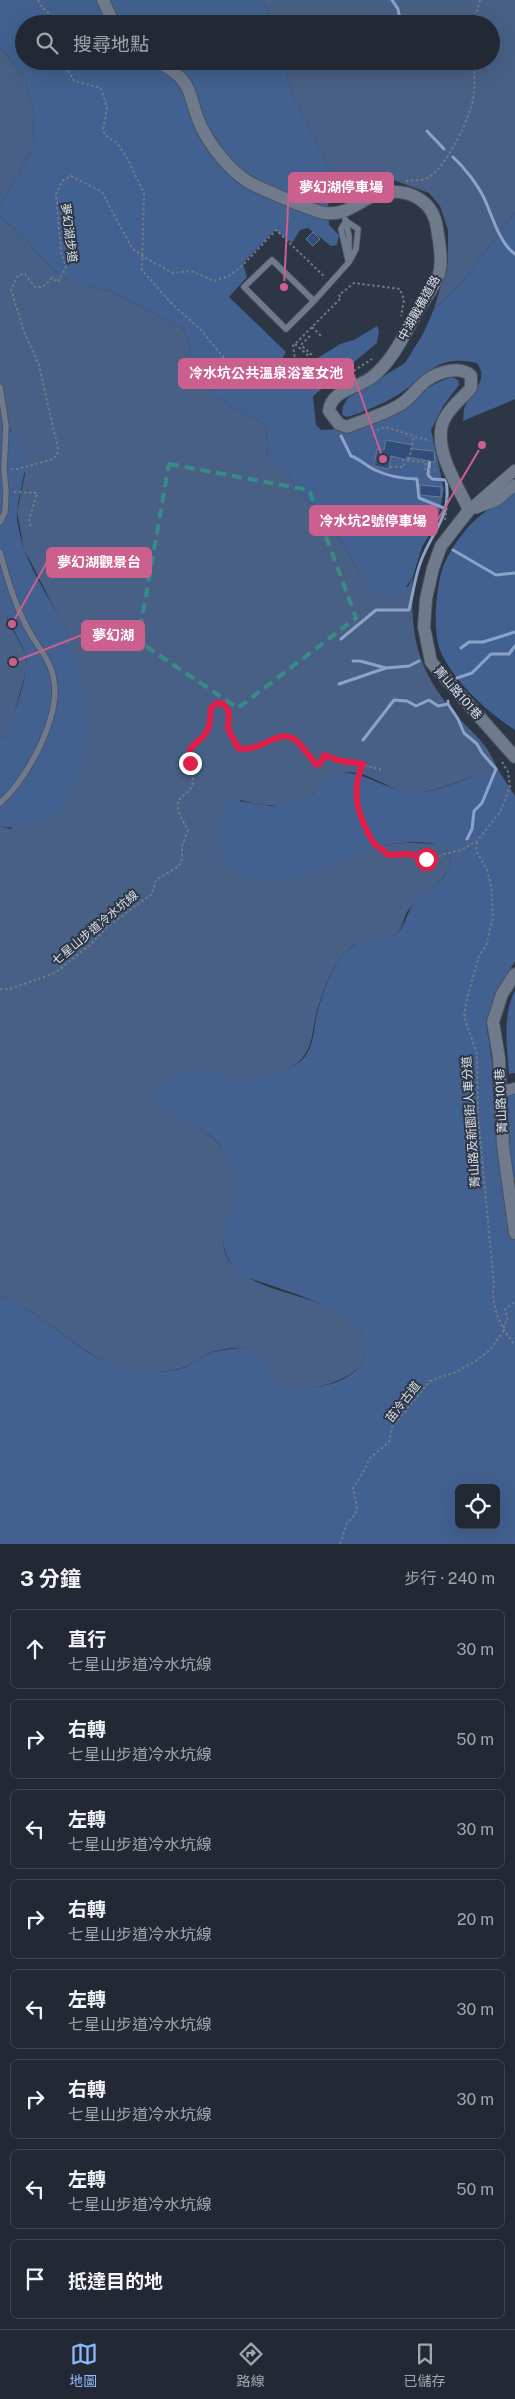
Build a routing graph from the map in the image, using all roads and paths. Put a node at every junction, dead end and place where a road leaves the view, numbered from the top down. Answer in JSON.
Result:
{"nodes":[{"id":1,"x":38,"y":0,"type":"edge"},
{"id":2,"x":103,"y":0,"type":"edge"},
{"id":3,"x":480,"y":0,"type":"edge"},
{"id":4,"x":52,"y":15,"type":"edge"},
{"id":5,"x":110,"y":15,"type":"edge"},
{"id":6,"x":479,"y":15,"type":"edge"},
{"id":7,"x":68,"y":70,"type":"edge"},
{"id":8,"x":172,"y":70,"type":"edge"},
{"id":9,"x":475,"y":70,"type":"edge"},
{"id":10,"x":404,"y":181,"type":"dead end"},
{"id":11,"x":344,"y":216,"type":"junction"},
{"id":12,"x":142,"y":256,"type":"junction"},
{"id":13,"x":349,"y":262,"type":"junction"},
{"id":14,"x":326,"y":279,"type":"dead end"},
{"id":15,"x":337,"y":292,"type":"dead end"},
{"id":16,"x":339,"y":295,"type":"junction"},
{"id":17,"x":314,"y":301,"type":"junction"},
{"id":18,"x":401,"y":316,"type":"dead end"},
{"id":19,"x":312,"y":327,"type":"junction"},
{"id":20,"x":310,"y":336,"type":"dead end"},
{"id":21,"x":322,"y":337,"type":"dead end"},
{"id":22,"x":295,"y":344,"type":"junction"},
{"id":23,"x":377,"y":355,"type":"dead end"},
{"id":24,"x":335,"y":382,"type":"dead end"},
{"id":25,"x":0,"y":387,"type":"edge"},
{"id":26,"x":372,"y":431,"type":"dead end"},
{"id":27,"x":414,"y":436,"type":"junction"},
{"id":28,"x":433,"y":442,"type":"dead end"},
{"id":29,"x":408,"y":461,"type":"junction"},
{"id":30,"x":426,"y":462,"type":"junction"},
{"id":31,"x":432,"y":462,"type":"dead end"},
{"id":32,"x":390,"y":467,"type":"dead end"},
{"id":33,"x":4,"y":469,"type":"junction"},
{"id":34,"x":433,"y":470,"type":"dead end"},
{"id":35,"x":515,"y":470,"type":"edge"},
{"id":36,"x":515,"y":476,"type":"edge"},
{"id":37,"x":515,"y":485,"type":"edge"},
{"id":38,"x":6,"y":492,"type":"junction"},
{"id":39,"x":448,"y":492,"type":"dead end"},
{"id":40,"x":469,"y":510,"type":"junction"},
{"id":41,"x":0,"y":522,"type":"edge"},
{"id":42,"x":444,"y":522,"type":"dead end"},
{"id":43,"x":31,"y":528,"type":"dead end"},
{"id":44,"x":0,"y":552,"type":"edge"},
{"id":45,"x":515,"y":757,"type":"edge"},
{"id":46,"x":500,"y":758,"type":"dead end"},
{"id":47,"x":363,"y":764,"type":"junction"},
{"id":48,"x":383,"y":770,"type":"dead end"},
{"id":49,"x":0,"y":803,"type":"edge"},
{"id":50,"x":477,"y":841,"type":"junction"},
{"id":51,"x":515,"y":974,"type":"edge"},
{"id":52,"x":0,"y":989,"type":"edge"},
{"id":53,"x":515,"y":1088,"type":"edge"},
{"id":54,"x":501,"y":1092,"type":"junction"},
{"id":55,"x":515,"y":1233,"type":"edge"},
{"id":56,"x":515,"y":1302,"type":"edge"},
{"id":57,"x":504,"y":1330,"type":"junction"},
{"id":58,"x":515,"y":1345,"type":"edge"},
{"id":59,"x":340,"y":1544,"type":"edge"}],
"edges":[{"from":1,"to":4,"type":"path"},
{"from":2,"to":5,"type":"street"},
{"from":3,"to":6,"type":"path"},
{"from":7,"to":12,"type":"path"},
{"from":8,"to":11,"type":"street","name":"中湖戰備道路"},
{"from":9,"to":10,"type":"path"},
{"from":11,"to":13,"type":"lane"},
{"from":11,"to":13,"type":"lane"},
{"from":11,"to":40,"type":"street","name":"中湖戰備道路"},
{"from":12,"to":14,"type":"path","name":"夢幻湖步道"},
{"from":12,"to":22,"type":"path"},
{"from":12,"to":33,"type":"path","name":"夢幻湖步道"},
{"from":13,"to":17,"type":"lane"},
{"from":15,"to":16,"type":"path"},
{"from":16,"to":18,"type":"path"},
{"from":16,"to":19,"type":"path"},
{"from":17,"to":17,"type":"lane"},
{"from":19,"to":21,"type":"path"},
{"from":19,"to":22,"type":"path"},
{"from":20,"to":22,"type":"path"},
{"from":23,"to":24,"type":"path"},
{"from":25,"to":33,"type":"lane"},
{"from":26,"to":27,"type":"path"},
{"from":27,"to":28,"type":"path"},
{"from":27,"to":29,"type":"path"},
{"from":29,"to":30,"type":"path"},
{"from":29,"to":32,"type":"path"},
{"from":30,"to":31,"type":"path"},
{"from":30,"to":34,"type":"path"},
{"from":33,"to":38,"type":"lane"},
{"from":35,"to":40,"type":"street"},
{"from":36,"to":40,"type":"street"},
{"from":37,"to":40,"type":"street"},
{"from":38,"to":41,"type":"lane"},
{"from":38,"to":43,"type":"path"},
{"from":39,"to":42,"type":"path"},
{"from":40,"to":45,"type":"street","name":"菁山路101巷"},
{"from":44,"to":49,"type":"lane"},
{"from":46,"to":50,"type":"path"},
{"from":47,"to":48,"type":"path"},
{"from":47,"to":50,"type":"path"},
{"from":47,"to":52,"type":"path","name":"七星山步道冷水坑線"},
{"from":50,"to":57,"type":"path","name":"菁山路及新園街人車分道"},
{"from":51,"to":54,"type":"street","name":"菁山路101巷"},
{"from":53,"to":54,"type":"street"},
{"from":54,"to":55,"type":"street","name":"菁山路101巷"},
{"from":56,"to":57,"type":"path","name":"苗冷古道"},
{"from":57,"to":58,"type":"path","name":"菁山路及新園街人車分道"},
{"from":57,"to":59,"type":"path","name":"苗冷古道"}]}
